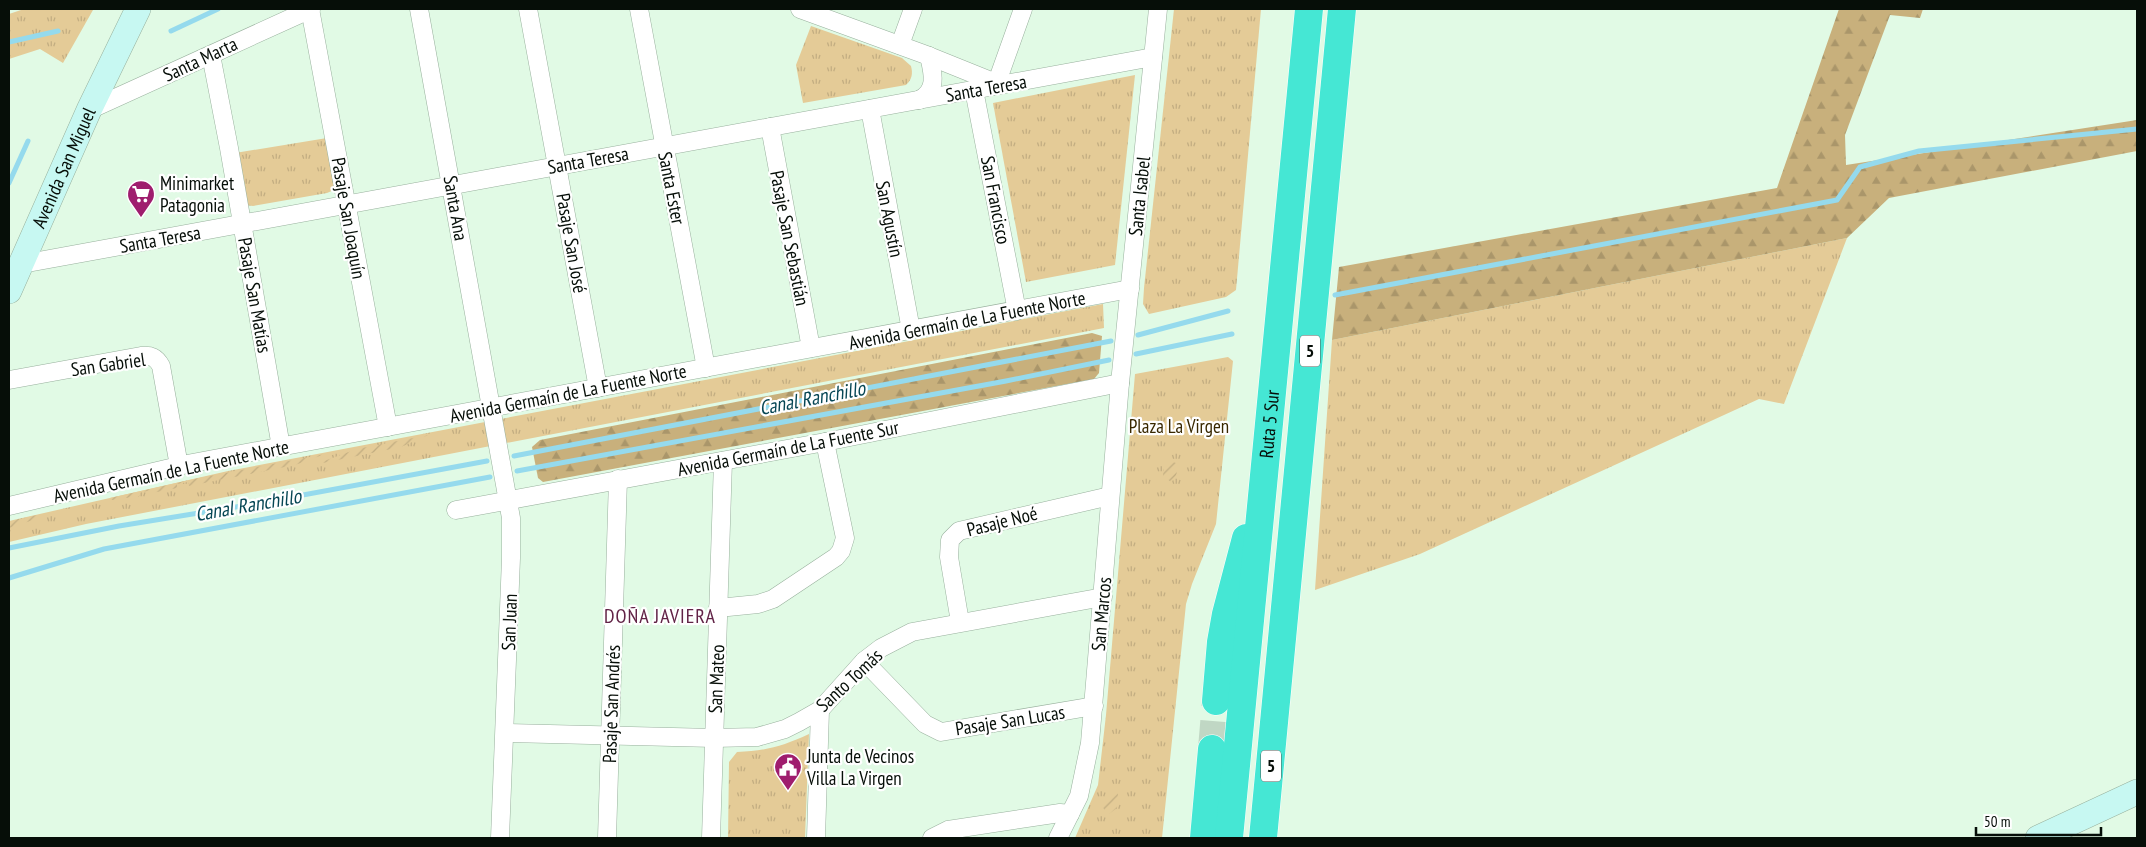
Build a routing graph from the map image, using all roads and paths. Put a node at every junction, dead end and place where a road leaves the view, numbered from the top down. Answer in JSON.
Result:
{"nodes":[{"id":1,"x":138,"y":9,"type":"edge"},
{"id":2,"x":310,"y":9,"type":"edge"},
{"id":3,"x":419,"y":9,"type":"edge"},
{"id":4,"x":528,"y":9,"type":"edge"},
{"id":5,"x":639,"y":9,"type":"edge"},
{"id":6,"x":800,"y":9,"type":"edge"},
{"id":7,"x":913,"y":9,"type":"edge"},
{"id":8,"x":1023,"y":9,"type":"edge"},
{"id":9,"x":1158,"y":9,"type":"edge"},
{"id":10,"x":1309,"y":9,"type":"edge"},
{"id":11,"x":1342,"y":9,"type":"edge"},
{"id":12,"x":900,"y":45,"type":"junction"},
{"id":13,"x":211,"y":55,"type":"junction"},
{"id":14,"x":929,"y":56,"type":"junction"},
{"id":15,"x":1154,"y":57,"type":"junction"},
{"id":16,"x":999,"y":84,"type":"junction"},
{"id":17,"x":974,"y":90,"type":"junction"},
{"id":18,"x":919,"y":100,"type":"junction"},
{"id":19,"x":870,"y":109,"type":"junction"},
{"id":20,"x":90,"y":110,"type":"junction"},
{"id":21,"x":770,"y":127,"type":"junction"},
{"id":22,"x":664,"y":146,"type":"junction"},
{"id":23,"x":558,"y":166,"type":"junction"},
{"id":24,"x":452,"y":185,"type":"junction"},
{"id":25,"x":347,"y":204,"type":"junction"},
{"id":26,"x":243,"y":224,"type":"junction"},
{"id":27,"x":22,"y":264,"type":"junction"},
{"id":28,"x":1130,"y":289,"type":"junction"},
{"id":29,"x":9,"y":292,"type":"edge"},
{"id":30,"x":1017,"y":311,"type":"junction"},
{"id":31,"x":911,"y":330,"type":"junction"},
{"id":32,"x":811,"y":348,"type":"junction"},
{"id":33,"x":706,"y":368,"type":"junction"},
{"id":34,"x":9,"y":380,"type":"edge"},
{"id":35,"x":1120,"y":383,"type":"junction"},
{"id":36,"x":598,"y":388,"type":"junction"},
{"id":37,"x":492,"y":408,"type":"junction"},
{"id":38,"x":388,"y":427,"type":"junction"},
{"id":39,"x":825,"y":442,"type":"junction"},
{"id":40,"x":281,"y":447,"type":"junction"},
{"id":41,"x":1268,"y":447,"type":"junction"},
{"id":42,"x":723,"y":460,"type":"junction"},
{"id":43,"x":179,"y":466,"type":"junction"},
{"id":44,"x":618,"y":479,"type":"junction"},
{"id":45,"x":1110,"y":496,"type":"junction"},
{"id":46,"x":508,"y":500,"type":"junction"},
{"id":47,"x":9,"y":506,"type":"edge"},
{"id":48,"x":456,"y":510,"type":"dead end"},
{"id":49,"x":1103,"y":597,"type":"junction"},
{"id":50,"x":718,"y":608,"type":"junction"},
{"id":51,"x":960,"y":622,"type":"junction"},
{"id":52,"x":864,"y":661,"type":"junction"},
{"id":53,"x":1216,"y":701,"type":"tunnel mouth"},
{"id":54,"x":1094,"y":706,"type":"junction"},
{"id":55,"x":820,"y":710,"type":"junction"},
{"id":56,"x":504,"y":734,"type":"junction"},
{"id":57,"x":610,"y":735,"type":"junction"},
{"id":58,"x":714,"y":738,"type":"junction"},
{"id":59,"x":1212,"y":749,"type":"tunnel mouth"},
{"id":60,"x":2137,"y":792,"type":"edge"},
{"id":61,"x":1070,"y":814,"type":"junction"},
{"id":62,"x":500,"y":838,"type":"edge"},
{"id":63,"x":607,"y":838,"type":"edge"},
{"id":64,"x":711,"y":838,"type":"edge"},
{"id":65,"x":816,"y":838,"type":"edge"},
{"id":66,"x":932,"y":838,"type":"edge"},
{"id":67,"x":1058,"y":838,"type":"edge"},
{"id":68,"x":1204,"y":838,"type":"edge"},
{"id":69,"x":1229,"y":838,"type":"edge"},
{"id":70,"x":1263,"y":838,"type":"edge"},
{"id":71,"x":2038,"y":838,"type":"edge"}],
"edges":[{"from":1,"to":20,"type":"street","name":"Avenida San Miguel"},
{"from":2,"to":13,"type":"street","name":"Santa Marta"},
{"from":2,"to":25,"type":"street","name":"Pasaje San Joaquín"},
{"from":3,"to":24,"type":"street","name":"Santa Ana"},
{"from":4,"to":23,"type":"street","name":"Pasaje San José"},
{"from":5,"to":22,"type":"street","name":"Santa Ester"},
{"from":6,"to":12,"type":"street"},
{"from":7,"to":12,"type":"street"},
{"from":8,"to":16,"type":"street"},
{"from":9,"to":15,"type":"street","name":"Santa Isabel"},
{"from":10,"to":41,"type":"highway","name":"Ruta 5 Sur","number":"5"},
{"from":11,"to":70,"type":"highway","name":"Ruta 5 Sur","number":"5"},
{"from":12,"to":14,"type":"street"},
{"from":13,"to":20,"type":"street","name":"Santa Marta"},
{"from":13,"to":26,"type":"street","name":"Pasaje San Matías"},
{"from":14,"to":16,"type":"street"},
{"from":14,"to":18,"type":"street"},
{"from":15,"to":16,"type":"street","name":"Santa Teresa"},
{"from":15,"to":28,"type":"street","name":"Santa Isabel"},
{"from":16,"to":17,"type":"street","name":"Santa Teresa"},
{"from":17,"to":18,"type":"street","name":"Santa Teresa"},
{"from":17,"to":30,"type":"street","name":"San Francisco"},
{"from":18,"to":19,"type":"street","name":"Santa Teresa"},
{"from":19,"to":21,"type":"street","name":"Santa Teresa"},
{"from":19,"to":31,"type":"street","name":"San Agustín"},
{"from":20,"to":27,"type":"street","name":"Avenida San Miguel"},
{"from":21,"to":22,"type":"street","name":"Santa Teresa"},
{"from":21,"to":32,"type":"street","name":"Pasaje San Sebastián"},
{"from":22,"to":23,"type":"street","name":"Santa Teresa"},
{"from":22,"to":33,"type":"street","name":"Santa Ester"},
{"from":23,"to":24,"type":"street","name":"Santa Teresa"},
{"from":23,"to":36,"type":"street","name":"Pasaje San José"},
{"from":24,"to":25,"type":"street","name":"Santa Teresa"},
{"from":24,"to":37,"type":"street","name":"Santa Ana"},
{"from":25,"to":26,"type":"street","name":"Santa Teresa"},
{"from":25,"to":38,"type":"street","name":"Pasaje San Joaquín"},
{"from":26,"to":27,"type":"street","name":"Santa Teresa"},
{"from":26,"to":40,"type":"street","name":"Pasaje San Matías"},
{"from":27,"to":29,"type":"street","name":"Avenida San Miguel"},
{"from":28,"to":30,"type":"street","name":"Avenida Germaín de La Fuente Norte"},
{"from":28,"to":35,"type":"street","name":"Santa Isabel"},
{"from":30,"to":31,"type":"street","name":"Avenida Germaín de La Fuente Norte"},
{"from":31,"to":32,"type":"street","name":"Avenida Germaín de La Fuente Norte"},
{"from":32,"to":33,"type":"street","name":"Avenida Germaín de La Fuente Norte"},
{"from":33,"to":36,"type":"street","name":"Avenida Germaín de La Fuente Norte"},
{"from":34,"to":43,"type":"street","name":"San Gabriel"},
{"from":35,"to":39,"type":"street","name":"Avenida Germaín de La Fuente Sur"},
{"from":35,"to":45,"type":"street","name":"San Marcos"},
{"from":36,"to":37,"type":"street","name":"Avenida Germaín de La Fuente Norte"},
{"from":37,"to":38,"type":"street","name":"Avenida Germaín de La Fuente Norte"},
{"from":37,"to":46,"type":"street","name":"San Juan"},
{"from":38,"to":40,"type":"street","name":"Avenida Germaín de La Fuente Norte"},
{"from":39,"to":42,"type":"street","name":"Avenida Germaín de La Fuente Sur"},
{"from":39,"to":50,"type":"street"},
{"from":40,"to":43,"type":"street","name":"Avenida Germaín de La Fuente Norte"},
{"from":41,"to":53,"type":"highway"},
{"from":41,"to":69,"type":"highway","name":"Ruta 5 Sur","number":"5"},
{"from":42,"to":44,"type":"street","name":"Avenida Germaín de La Fuente Sur"},
{"from":42,"to":50,"type":"street","name":"San Mateo"},
{"from":43,"to":47,"type":"street","name":"Avenida Germaín de La Fuente Norte"},
{"from":44,"to":46,"type":"street","name":"Avenida Germaín de La Fuente Sur"},
{"from":44,"to":57,"type":"street","name":"Pasaje San Andrés"},
{"from":45,"to":49,"type":"street","name":"San Marcos"},
{"from":45,"to":51,"type":"street","name":"Pasaje Noé"},
{"from":46,"to":48,"type":"street","name":"Avenida Germaín de La Fuente Sur"},
{"from":46,"to":56,"type":"street","name":"San Juan"},
{"from":49,"to":51,"type":"street","name":"Santo Tomás"},
{"from":49,"to":54,"type":"street","name":"San Marcos"},
{"from":50,"to":58,"type":"street","name":"San Mateo"},
{"from":51,"to":52,"type":"street","name":"Santo Tomás"},
{"from":52,"to":54,"type":"street","name":"Pasaje San Lucas"},
{"from":52,"to":55,"type":"street","name":"Santo Tomás"},
{"from":54,"to":61,"type":"street","name":"San Marcos"},
{"from":55,"to":58,"type":"street","name":"Santo Tomás"},
{"from":55,"to":65,"type":"street"},
{"from":56,"to":57,"type":"street","name":"Santo Tomás"},
{"from":56,"to":62,"type":"street","name":"San Juan"},
{"from":57,"to":58,"type":"street","name":"Santo Tomás"},
{"from":57,"to":63,"type":"street","name":"Pasaje San Andrés"},
{"from":58,"to":64,"type":"street","name":"San Mateo"},
{"from":59,"to":68,"type":"highway"},
{"from":60,"to":71,"type":"street"},
{"from":61,"to":66,"type":"street"},
{"from":61,"to":67,"type":"street","name":"San Marcos"}]}
